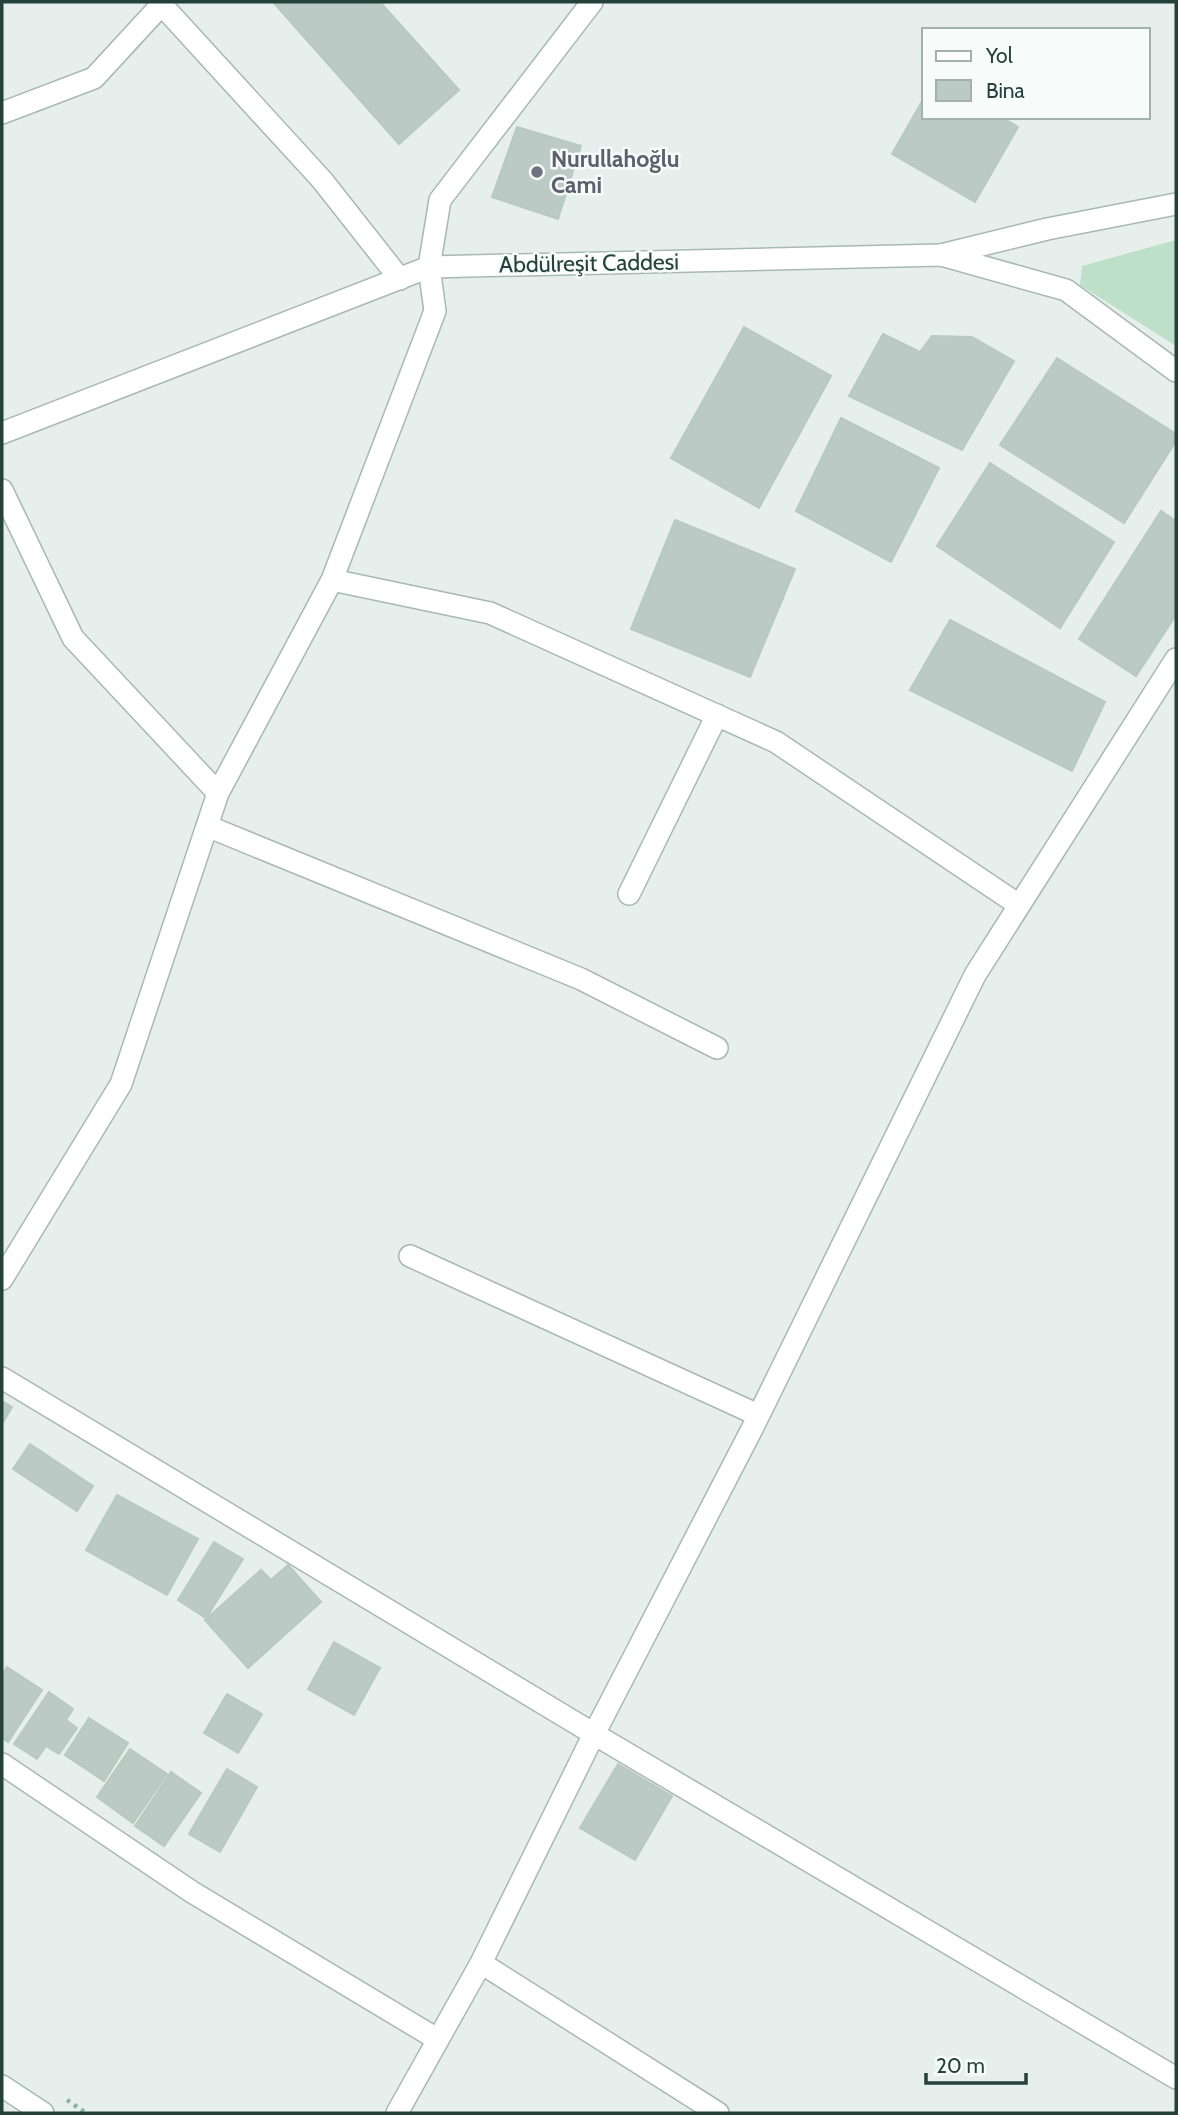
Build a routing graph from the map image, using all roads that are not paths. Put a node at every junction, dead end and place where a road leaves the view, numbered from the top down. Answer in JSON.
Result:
{"nodes":[{"id":1,"x":592,"y":2,"type":"edge"},
{"id":2,"x":162,"y":3,"type":"edge"},
{"id":3,"x":2,"y":113,"type":"edge"},
{"id":4,"x":1176,"y":204,"type":"edge"},
{"id":5,"x":941,"y":255,"type":"junction"},
{"id":6,"x":429,"y":267,"type":"junction"},
{"id":7,"x":400,"y":279,"type":"junction"},
{"id":8,"x":1176,"y":371,"type":"edge"},
{"id":9,"x":2,"y":433,"type":"edge"},
{"id":10,"x":2,"y":490,"type":"edge"},
{"id":11,"x":332,"y":580,"type":"junction"},
{"id":12,"x":1176,"y":659,"type":"edge"},
{"id":13,"x":717,"y":715,"type":"junction"},
{"id":14,"x":218,"y":793,"type":"junction"},
{"id":15,"x":208,"y":826,"type":"junction"},
{"id":16,"x":629,"y":894,"type":"dead end"},
{"id":17,"x":1019,"y":905,"type":"junction"},
{"id":18,"x":717,"y":1048,"type":"dead end"},
{"id":19,"x":410,"y":1256,"type":"dead end"},
{"id":20,"x":2,"y":1279,"type":"edge"},
{"id":21,"x":2,"y":1378,"type":"edge"},
{"id":22,"x":758,"y":1415,"type":"junction"},
{"id":23,"x":594,"y":1734,"type":"junction"},
{"id":24,"x":2,"y":1764,"type":"edge"},
{"id":25,"x":481,"y":1963,"type":"junction"},
{"id":26,"x":437,"y":2039,"type":"junction"},
{"id":27,"x":1176,"y":2078,"type":"edge"},
{"id":28,"x":2,"y":2086,"type":"edge"},
{"id":29,"x":43,"y":2113,"type":"edge"},
{"id":30,"x":397,"y":2113,"type":"edge"},
{"id":31,"x":718,"y":2113,"type":"edge"}],
"edges":[{"from":1,"to":6,"type":"street"},
{"from":2,"to":3,"type":"street"},
{"from":2,"to":7,"type":"street"},
{"from":4,"to":5,"type":"street"},
{"from":5,"to":6,"type":"street","name":"Abdülreşit Caddesi"},
{"from":5,"to":8,"type":"street","name":"Abdülreşit Caddesi"},
{"from":6,"to":7,"type":"street","name":"Abdülreşit Caddesi"},
{"from":6,"to":11,"type":"street"},
{"from":7,"to":9,"type":"street","name":"Abdülreşit Caddesi"},
{"from":10,"to":14,"type":"street"},
{"from":11,"to":13,"type":"street"},
{"from":11,"to":14,"type":"street"},
{"from":12,"to":17,"type":"street"},
{"from":13,"to":16,"type":"street"},
{"from":13,"to":17,"type":"street"},
{"from":14,"to":15,"type":"street"},
{"from":15,"to":18,"type":"street"},
{"from":15,"to":20,"type":"street"},
{"from":17,"to":22,"type":"street"},
{"from":19,"to":22,"type":"street"},
{"from":21,"to":23,"type":"street"},
{"from":22,"to":23,"type":"street"},
{"from":23,"to":25,"type":"street"},
{"from":23,"to":27,"type":"street"},
{"from":24,"to":26,"type":"street"},
{"from":25,"to":26,"type":"street"},
{"from":25,"to":31,"type":"street"},
{"from":26,"to":30,"type":"street"},
{"from":28,"to":29,"type":"street"}]}
